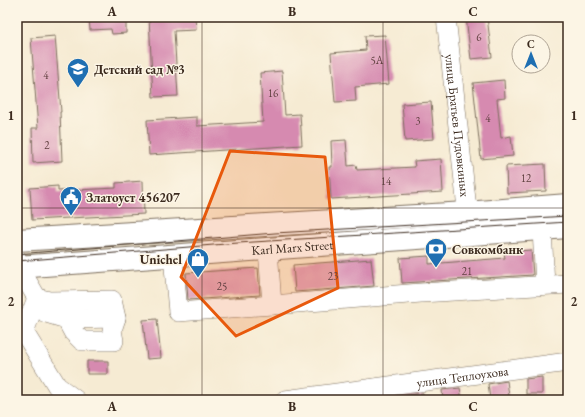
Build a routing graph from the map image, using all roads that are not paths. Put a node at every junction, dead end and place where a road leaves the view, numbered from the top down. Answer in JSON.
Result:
{"nodes":[{"id":1,"x":446,"y":17,"type":"edge"},
{"id":2,"x":568,"y":205,"type":"edge"},
{"id":3,"x":466,"y":212,"type":"junction"},
{"id":4,"x":568,"y":227,"type":"edge"},
{"id":5,"x":542,"y":229,"type":"junction"},
{"id":6,"x":470,"y":234,"type":"junction"},
{"id":7,"x":17,"y":240,"type":"edge"},
{"id":8,"x":268,"y":249,"type":"junction"},
{"id":9,"x":173,"y":256,"type":"junction"},
{"id":10,"x":18,"y":264,"type":"edge"},
{"id":11,"x":568,"y":284,"type":"edge"},
{"id":12,"x":545,"y":285,"type":"junction"},
{"id":13,"x":37,"y":298,"type":"junction"},
{"id":14,"x":272,"y":305,"type":"junction"},
{"id":15,"x":568,"y":362,"type":"edge"},
{"id":16,"x":76,"y":400,"type":"edge"},
{"id":17,"x":286,"y":400,"type":"edge"}],
"edges":[{"from":1,"to":3,"type":"street","name":"улица Братьев Пудовкиных"},
{"from":2,"to":3,"type":"main road","name":"Karl Marx Street"},
{"from":3,"to":6,"type":"street","name":"улица Братьев Пудовкиных"},
{"from":3,"to":7,"type":"main road","name":"Karl Marx Street"},
{"from":4,"to":5,"type":"main road","name":"Karl Marx Street"},
{"from":5,"to":6,"type":"main road","name":"Karl Marx Street"},
{"from":5,"to":12,"type":"street"},
{"from":6,"to":8,"type":"main road","name":"Karl Marx Street"},
{"from":8,"to":9,"type":"main road","name":"Karl Marx Street"},
{"from":8,"to":14,"type":"street"},
{"from":9,"to":10,"type":"main road","name":"Karl Marx Street"},
{"from":9,"to":14,"type":"street"},
{"from":10,"to":13,"type":"street"},
{"from":11,"to":12,"type":"street"},
{"from":12,"to":14,"type":"street"},
{"from":13,"to":13,"type":"street"},
{"from":13,"to":16,"type":"street"},
{"from":15,"to":17,"type":"street","name":"улица Теплоухова"}]}
